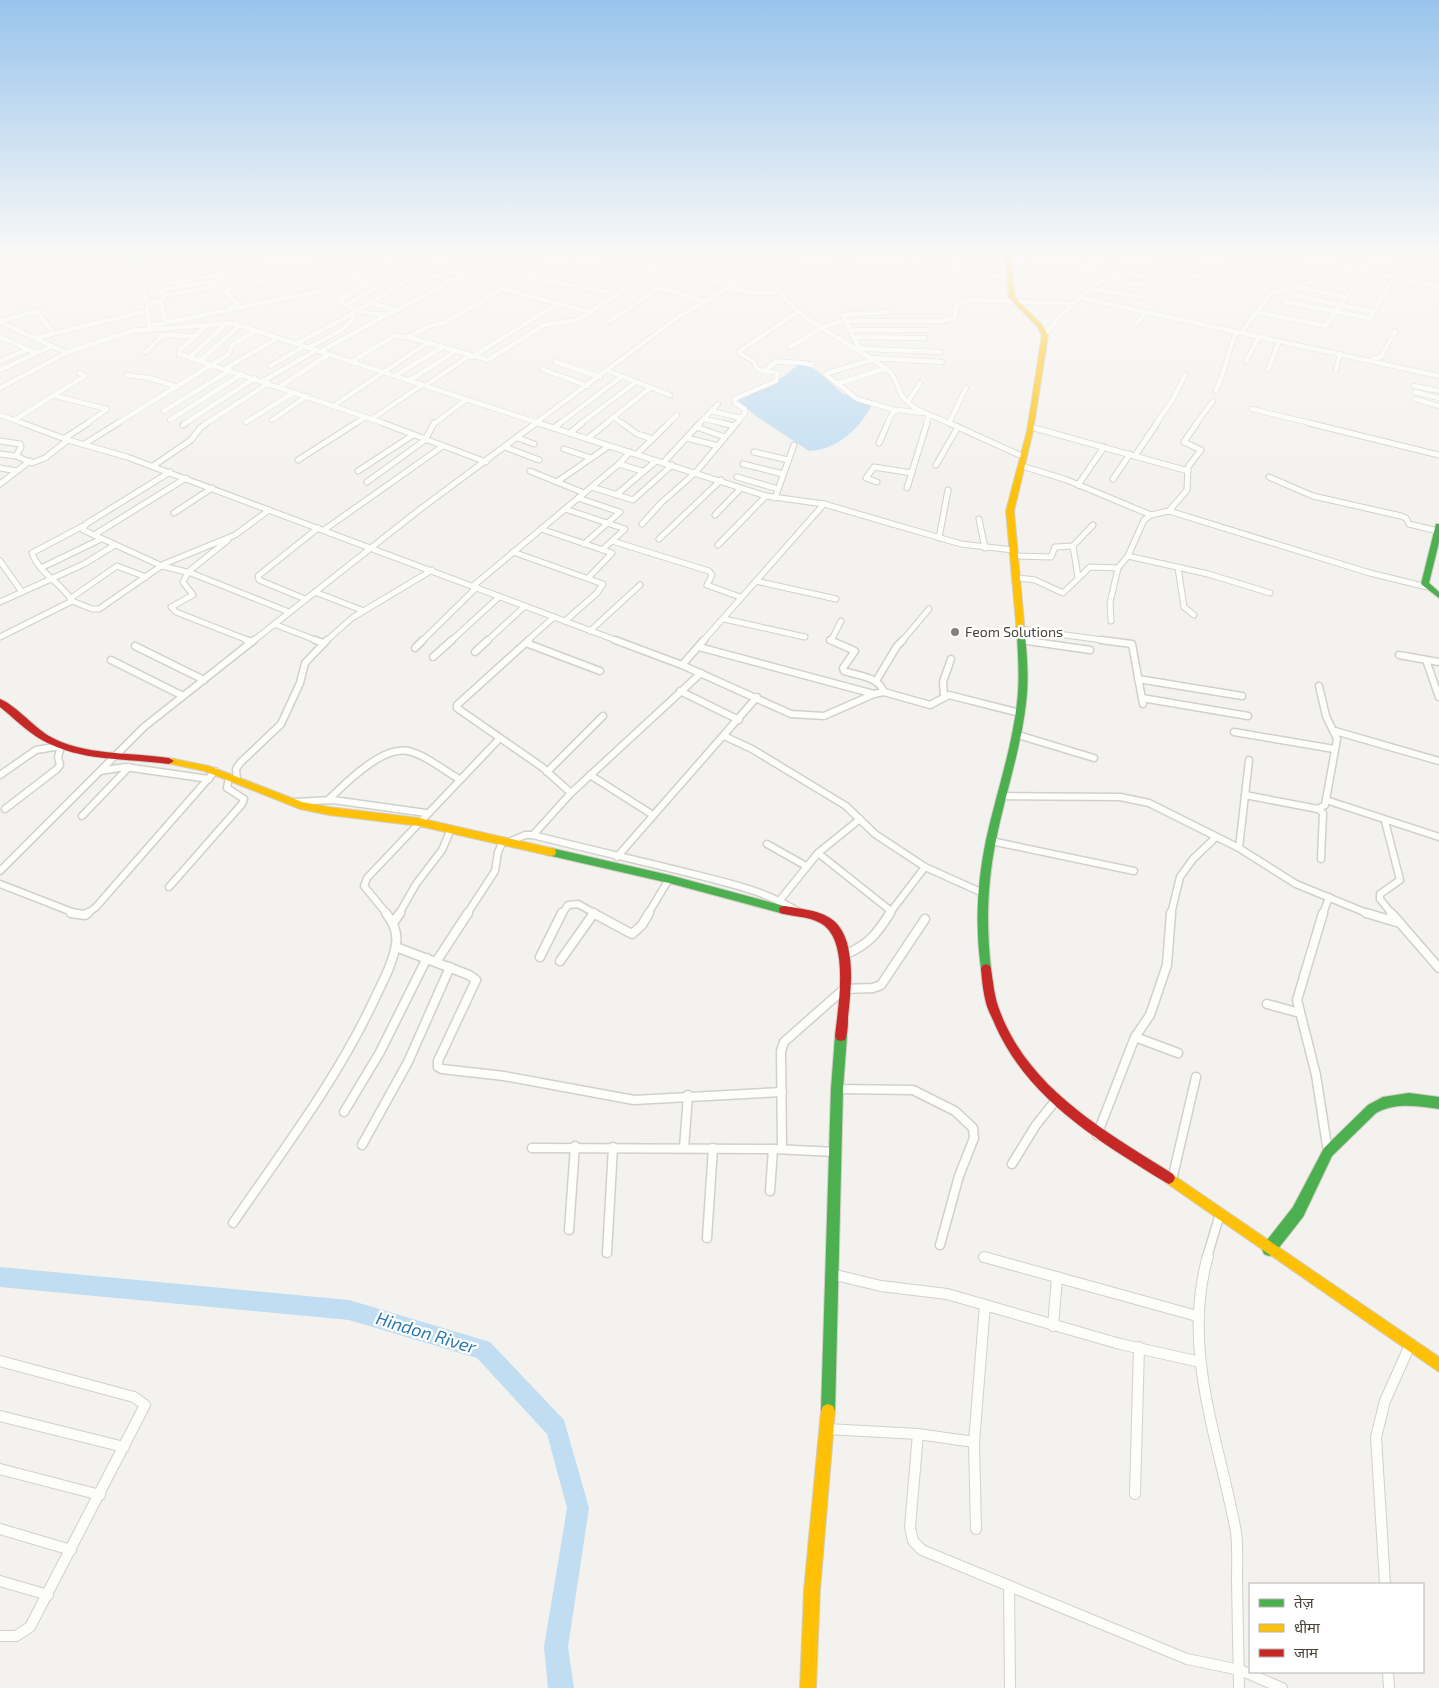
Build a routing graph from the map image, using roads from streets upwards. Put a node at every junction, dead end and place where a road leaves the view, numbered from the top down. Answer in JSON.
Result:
{"nodes":[{"id":1,"x":850,"y":330,"type":"edge"},
{"id":2,"x":19,"y":331,"type":"edge"},
{"id":3,"x":63,"y":331,"type":"edge"},
{"id":4,"x":131,"y":331,"type":"edge"},
{"id":5,"x":201,"y":331,"type":"edge"},
{"id":6,"x":218,"y":331,"type":"edge"},
{"id":7,"x":234,"y":331,"type":"edge"},
{"id":8,"x":253,"y":331,"type":"edge"},
{"id":9,"x":256,"y":331,"type":"edge"},
{"id":10,"x":321,"y":331,"type":"edge"},
{"id":11,"x":337,"y":331,"type":"edge"},
{"id":12,"x":360,"y":331,"type":"edge"},
{"id":13,"x":420,"y":331,"type":"edge"},
{"id":14,"x":513,"y":331,"type":"edge"},
{"id":15,"x":535,"y":331,"type":"edge"},
{"id":16,"x":663,"y":331,"type":"edge"},
{"id":17,"x":770,"y":331,"type":"edge"},
{"id":18,"x":817,"y":331,"type":"edge"},
{"id":19,"x":829,"y":331,"type":"edge"},
{"id":20,"x":1042,"y":331,"type":"edge"},
{"id":21,"x":1048,"y":331,"type":"edge"},
{"id":22,"x":1233,"y":331,"type":"edge"},
{"id":23,"x":1395,"y":331,"type":"dead end"},
{"id":24,"x":1239,"y":332,"type":"junction"},
{"id":25,"x":53,"y":333,"type":"joint"},
{"id":26,"x":1045,"y":335,"type":"junction"},
{"id":27,"x":196,"y":336,"type":"junction"},
{"id":28,"x":0,"y":337,"type":"edge"},
{"id":29,"x":408,"y":337,"type":"junction"},
{"id":30,"x":854,"y":337,"type":"junction"},
{"id":31,"x":1259,"y":337,"type":"junction"},
{"id":32,"x":35,"y":338,"type":"junction"},
{"id":33,"x":278,"y":338,"type":"junction"},
{"id":34,"x":925,"y":338,"type":"dead end"},
{"id":35,"x":1279,"y":341,"type":"junction"},
{"id":36,"x":427,"y":343,"type":"junction"},
{"id":37,"x":296,"y":344,"type":"junction"},
{"id":38,"x":52,"y":346,"type":"junction"},
{"id":39,"x":305,"y":347,"type":"junction"},
{"id":40,"x":790,"y":347,"type":"dead end"},
{"id":41,"x":441,"y":348,"type":"junction"},
{"id":42,"x":27,"y":350,"type":"junction"},
{"id":43,"x":146,"y":352,"type":"dead end"},
{"id":44,"x":318,"y":352,"type":"junction"},
{"id":45,"x":454,"y":352,"type":"junction"},
{"id":46,"x":941,"y":352,"type":"dead end"},
{"id":47,"x":36,"y":353,"type":"junction"},
{"id":48,"x":67,"y":353,"type":"junction"},
{"id":49,"x":1340,"y":354,"type":"junction"},
{"id":50,"x":328,"y":355,"type":"junction"},
{"id":51,"x":191,"y":356,"type":"junction"},
{"id":52,"x":470,"y":356,"type":"junction"},
{"id":53,"x":870,"y":359,"type":"junction"},
{"id":54,"x":201,"y":360,"type":"junction"},
{"id":55,"x":1369,"y":360,"type":"junction"},
{"id":56,"x":1246,"y":361,"type":"dead end"},
{"id":57,"x":0,"y":362,"type":"edge"},
{"id":58,"x":351,"y":362,"type":"junction"},
{"id":59,"x":556,"y":362,"type":"dead end"},
{"id":60,"x":942,"y":362,"type":"dead end"},
{"id":61,"x":214,"y":364,"type":"junction"},
{"id":62,"x":812,"y":365,"type":"dead end"},
{"id":63,"x":270,"y":366,"type":"dead end"},
{"id":64,"x":228,"y":369,"type":"junction"},
{"id":65,"x":542,"y":369,"type":"dead end"},
{"id":66,"x":884,"y":369,"type":"junction"},
{"id":67,"x":0,"y":370,"type":"edge"},
{"id":68,"x":1268,"y":370,"type":"dead end"},
{"id":69,"x":1336,"y":370,"type":"dead end"},
{"id":70,"x":608,"y":371,"type":"junction"},
{"id":71,"x":765,"y":371,"type":"junction"},
{"id":72,"x":381,"y":372,"type":"junction"},
{"id":73,"x":79,"y":373,"type":"dead end"},
{"id":74,"x":242,"y":374,"type":"junction"},
{"id":75,"x":1185,"y":374,"type":"dead end"},
{"id":76,"x":127,"y":375,"type":"dead end"},
{"id":77,"x":395,"y":376,"type":"junction"},
{"id":78,"x":1439,"y":376,"type":"edge"},
{"id":79,"x":600,"y":377,"type":"junction"},
{"id":80,"x":621,"y":377,"type":"junction"},
{"id":81,"x":255,"y":378,"type":"junction"},
{"id":82,"x":263,"y":381,"type":"junction"},
{"id":83,"x":409,"y":381,"type":"junction"},
{"id":84,"x":636,"y":382,"type":"junction"},
{"id":85,"x":269,"y":383,"type":"junction"},
{"id":86,"x":920,"y":383,"type":"dead end"},
{"id":87,"x":837,"y":384,"type":"junction"},
{"id":88,"x":424,"y":386,"type":"junction"},
{"id":89,"x":588,"y":386,"type":"junction"},
{"id":90,"x":1414,"y":386,"type":"dead end"},
{"id":91,"x":178,"y":387,"type":"junction"},
{"id":92,"x":279,"y":387,"type":"junction"},
{"id":93,"x":0,"y":388,"type":"edge"},
{"id":94,"x":650,"y":388,"type":"junction"},
{"id":95,"x":966,"y":388,"type":"dead end"},
{"id":96,"x":1216,"y":391,"type":"dead end"},
{"id":97,"x":1439,"y":391,"type":"edge"},
{"id":98,"x":295,"y":392,"type":"junction"},
{"id":99,"x":1415,"y":392,"type":"dead end"},
{"id":100,"x":670,"y":395,"type":"dead end"},
{"id":101,"x":55,"y":396,"type":"junction"},
{"id":102,"x":307,"y":396,"type":"junction"},
{"id":103,"x":1439,"y":398,"type":"edge"},
{"id":104,"x":467,"y":399,"type":"junction"},
{"id":105,"x":1416,"y":400,"type":"dead end"},
{"id":106,"x":1213,"y":401,"type":"dead end"},
{"id":107,"x":908,"y":402,"type":"junction"},
{"id":108,"x":718,"y":404,"type":"dead end"},
{"id":109,"x":333,"y":406,"type":"junction"},
{"id":110,"x":1439,"y":406,"type":"edge"},
{"id":111,"x":1252,"y":409,"type":"dead end"},
{"id":112,"x":895,"y":410,"type":"junction"},
{"id":113,"x":164,"y":411,"type":"dead end"},
{"id":114,"x":711,"y":411,"type":"junction"},
{"id":115,"x":927,"y":414,"type":"junction"},
{"id":116,"x":0,"y":415,"type":"edge"},
{"id":117,"x":677,"y":415,"type":"dead end"},
{"id":118,"x":366,"y":417,"type":"junction"},
{"id":119,"x":613,"y":417,"type":"junction"},
{"id":120,"x":741,"y":418,"type":"junction"},
{"id":121,"x":372,"y":419,"type":"junction"},
{"id":122,"x":704,"y":419,"type":"junction"},
{"id":123,"x":14,"y":420,"type":"junction"},
{"id":124,"x":170,"y":420,"type":"dead end"},
{"id":125,"x":272,"y":420,"type":"dead end"},
{"id":126,"x":246,"y":422,"type":"dead end"},
{"id":127,"x":538,"y":423,"type":"junction"},
{"id":128,"x":949,"y":423,"type":"junction"},
{"id":129,"x":184,"y":425,"type":"dead end"},
{"id":130,"x":734,"y":426,"type":"junction"},
{"id":131,"x":696,"y":427,"type":"junction"},
{"id":132,"x":958,"y":427,"type":"junction"},
{"id":133,"x":1031,"y":427,"type":"junction"},
{"id":134,"x":554,"y":428,"type":"junction"},
{"id":135,"x":570,"y":433,"type":"junction"},
{"id":136,"x":413,"y":435,"type":"junction"},
{"id":137,"x":725,"y":437,"type":"junction"},
{"id":138,"x":518,"y":438,"type":"junction"},
{"id":139,"x":687,"y":438,"type":"junction"},
{"id":140,"x":66,"y":439,"type":"junction"},
{"id":141,"x":586,"y":439,"type":"junction"},
{"id":142,"x":653,"y":439,"type":"junction"},
{"id":143,"x":425,"y":440,"type":"junction"},
{"id":144,"x":0,"y":441,"type":"edge"},
{"id":145,"x":86,"y":443,"type":"junction"},
{"id":146,"x":879,"y":443,"type":"dead end"},
{"id":147,"x":534,"y":444,"type":"dead end"},
{"id":148,"x":794,"y":445,"type":"dead end"},
{"id":149,"x":443,"y":446,"type":"junction"},
{"id":150,"x":609,"y":446,"type":"junction"},
{"id":151,"x":718,"y":446,"type":"junction"},
{"id":152,"x":505,"y":447,"type":"junction"},
{"id":153,"x":1104,"y":447,"type":"junction"},
{"id":154,"x":564,"y":449,"type":"dead end"},
{"id":155,"x":630,"y":452,"type":"junction"},
{"id":156,"x":754,"y":452,"type":"dead end"},
{"id":157,"x":0,"y":454,"type":"edge"},
{"id":158,"x":637,"y":454,"type":"junction"},
{"id":159,"x":1132,"y":455,"type":"junction"},
{"id":160,"x":1439,"y":455,"type":"edge"},
{"id":161,"x":16,"y":456,"type":"junction"},
{"id":162,"x":591,"y":458,"type":"junction"},
{"id":163,"x":298,"y":460,"type":"dead end"},
{"id":164,"x":539,"y":460,"type":"dead end"},
{"id":165,"x":788,"y":460,"type":"junction"},
{"id":166,"x":30,"y":461,"type":"junction"},
{"id":167,"x":656,"y":461,"type":"junction"},
{"id":168,"x":486,"y":462,"type":"junction"},
{"id":169,"x":1023,"y":462,"type":"junction"},
{"id":170,"x":663,"y":463,"type":"junction"},
{"id":171,"x":619,"y":464,"type":"junction"},
{"id":172,"x":744,"y":464,"type":"dead end"},
{"id":173,"x":672,"y":465,"type":"junction"},
{"id":174,"x":936,"y":465,"type":"dead end"},
{"id":175,"x":153,"y":466,"type":"junction"},
{"id":176,"x":0,"y":468,"type":"edge"},
{"id":177,"x":17,"y":471,"type":"junction"},
{"id":178,"x":358,"y":471,"type":"dead end"},
{"id":179,"x":530,"y":471,"type":"dead end"},
{"id":180,"x":642,"y":471,"type":"junction"},
{"id":181,"x":1188,"y":471,"type":"junction"},
{"id":182,"x":170,"y":472,"type":"junction"},
{"id":183,"x":696,"y":472,"type":"junction"},
{"id":184,"x":912,"y":473,"type":"junction"},
{"id":185,"x":783,"y":474,"type":"junction"},
{"id":186,"x":737,"y":477,"type":"dead end"},
{"id":187,"x":1269,"y":477,"type":"dead end"},
{"id":188,"x":186,"y":478,"type":"junction"},
{"id":189,"x":1113,"y":479,"type":"dead end"},
{"id":190,"x":721,"y":480,"type":"junction"},
{"id":191,"x":558,"y":481,"type":"junction"},
{"id":192,"x":367,"y":482,"type":"dead end"},
{"id":193,"x":877,"y":482,"type":"dead end"},
{"id":194,"x":0,"y":484,"type":"edge"},
{"id":195,"x":1078,"y":485,"type":"junction"},
{"id":196,"x":592,"y":487,"type":"junction"},
{"id":197,"x":212,"y":488,"type":"junction"},
{"id":198,"x":741,"y":488,"type":"junction"},
{"id":199,"x":907,"y":488,"type":"dead end"},
{"id":200,"x":778,"y":489,"type":"junction"},
{"id":201,"x":948,"y":490,"type":"dead end"},
{"id":202,"x":584,"y":493,"type":"junction"},
{"id":203,"x":616,"y":494,"type":"junction"},
{"id":204,"x":766,"y":496,"type":"junction"},
{"id":205,"x":578,"y":498,"type":"junction"},
{"id":206,"x":775,"y":498,"type":"junction"},
{"id":207,"x":824,"y":504,"type":"junction"},
{"id":208,"x":565,"y":509,"type":"junction"},
{"id":209,"x":269,"y":510,"type":"junction"},
{"id":210,"x":1169,"y":511,"type":"junction"},
{"id":211,"x":174,"y":513,"type":"dead end"},
{"id":212,"x":715,"y":515,"type":"dead end"},
{"id":213,"x":1151,"y":515,"type":"junction"},
{"id":214,"x":979,"y":519,"type":"dead end"},
{"id":215,"x":607,"y":523,"type":"junction"},
{"id":216,"x":642,"y":524,"type":"dead end"},
{"id":217,"x":1093,"y":525,"type":"dead end"},
{"id":218,"x":82,"y":526,"type":"junction"},
{"id":219,"x":321,"y":529,"type":"junction"},
{"id":220,"x":541,"y":529,"type":"junction"},
{"id":221,"x":1438,"y":529,"type":"edge"},
{"id":222,"x":94,"y":535,"type":"junction"},
{"id":223,"x":235,"y":535,"type":"junction"},
{"id":224,"x":938,"y":538,"type":"junction"},
{"id":225,"x":101,"y":539,"type":"junction"},
{"id":226,"x":659,"y":539,"type":"dead end"},
{"id":227,"x":612,"y":541,"type":"junction"},
{"id":228,"x":584,"y":544,"type":"junction"},
{"id":229,"x":115,"y":545,"type":"junction"},
{"id":230,"x":718,"y":545,"type":"dead end"},
{"id":231,"x":1073,"y":546,"type":"junction"},
{"id":232,"x":371,"y":547,"type":"junction"},
{"id":233,"x":985,"y":548,"type":"junction"},
{"id":234,"x":602,"y":550,"type":"junction"},
{"id":235,"x":513,"y":552,"type":"junction"},
{"id":236,"x":1013,"y":553,"type":"junction"},
{"id":237,"x":1436,"y":553,"type":"edge"},
{"id":238,"x":1128,"y":556,"type":"junction"},
{"id":239,"x":0,"y":560,"type":"edge"},
{"id":240,"x":162,"y":566,"type":"junction"},
{"id":241,"x":41,"y":568,"type":"junction"},
{"id":242,"x":1118,"y":568,"type":"junction"},
{"id":243,"x":1178,"y":568,"type":"junction"},
{"id":244,"x":432,"y":570,"type":"junction"},
{"id":245,"x":188,"y":572,"type":"junction"},
{"id":246,"x":146,"y":577,"type":"junction"},
{"id":247,"x":589,"y":577,"type":"junction"},
{"id":248,"x":1078,"y":577,"type":"junction"},
{"id":249,"x":1018,"y":578,"type":"junction"},
{"id":250,"x":50,"y":579,"type":"junction"},
{"id":251,"x":756,"y":581,"type":"junction"},
{"id":252,"x":640,"y":585,"type":"dead end"},
{"id":253,"x":475,"y":587,"type":"junction"},
{"id":254,"x":1427,"y":587,"type":"junction"},
{"id":255,"x":22,"y":592,"type":"junction"},
{"id":256,"x":315,"y":592,"type":"junction"},
{"id":257,"x":1270,"y":593,"type":"dead end"},
{"id":258,"x":1439,"y":596,"type":"edge"},
{"id":259,"x":499,"y":597,"type":"junction"},
{"id":260,"x":740,"y":597,"type":"junction"},
{"id":261,"x":71,"y":599,"type":"junction"},
{"id":262,"x":306,"y":599,"type":"junction"},
{"id":263,"x":836,"y":599,"type":"dead end"},
{"id":264,"x":0,"y":602,"type":"edge"},
{"id":265,"x":524,"y":607,"type":"junction"},
{"id":266,"x":929,"y":609,"type":"dead end"},
{"id":267,"x":364,"y":611,"type":"junction"},
{"id":268,"x":289,"y":612,"type":"junction"},
{"id":269,"x":1194,"y":615,"type":"dead end"},
{"id":270,"x":554,"y":617,"type":"junction"},
{"id":271,"x":724,"y":619,"type":"junction"},
{"id":272,"x":565,"y":621,"type":"junction"},
{"id":273,"x":841,"y":621,"type":"dead end"},
{"id":274,"x":1111,"y":621,"type":"dead end"},
{"id":275,"x":274,"y":624,"type":"junction"},
{"id":276,"x":1021,"y":629,"type":"junction"},
{"id":277,"x":590,"y":631,"type":"junction"},
{"id":278,"x":805,"y":636,"type":"dead end"},
{"id":279,"x":0,"y":637,"type":"edge"},
{"id":280,"x":1021,"y":640,"type":"junction"},
{"id":281,"x":252,"y":642,"type":"junction"},
{"id":282,"x":323,"y":643,"type":"junction"},
{"id":283,"x":526,"y":643,"type":"junction"},
{"id":284,"x":135,"y":646,"type":"dead end"},
{"id":285,"x":699,"y":647,"type":"junction"},
{"id":286,"x":415,"y":648,"type":"dead end"},
{"id":287,"x":1090,"y":650,"type":"dead end"},
{"id":288,"x":475,"y":652,"type":"dead end"},
{"id":289,"x":1399,"y":655,"type":"dead end"},
{"id":290,"x":433,"y":657,"type":"dead end"},
{"id":291,"x":951,"y":659,"type":"dead end"},
{"id":292,"x":111,"y":660,"type":"dead end"},
{"id":293,"x":1426,"y":660,"type":"junction"},
{"id":294,"x":1439,"y":662,"type":"edge"},
{"id":295,"x":682,"y":665,"type":"junction"},
{"id":296,"x":600,"y":671,"type":"dead end"},
{"id":297,"x":700,"y":673,"type":"junction"},
{"id":298,"x":1138,"y":679,"type":"junction"},
{"id":299,"x":204,"y":680,"type":"junction"},
{"id":300,"x":876,"y":681,"type":"junction"},
{"id":301,"x":1319,"y":686,"type":"dead end"},
{"id":302,"x":680,"y":692,"type":"junction"},
{"id":303,"x":884,"y":692,"type":"junction"},
{"id":304,"x":874,"y":694,"type":"junction"},
{"id":305,"x":183,"y":696,"type":"junction"},
{"id":306,"x":944,"y":696,"type":"junction"},
{"id":307,"x":1242,"y":696,"type":"dead end"},
{"id":308,"x":757,"y":697,"type":"junction"},
{"id":309,"x":1439,"y":697,"type":"edge"},
{"id":310,"x":0,"y":702,"type":"edge"},
{"id":311,"x":1020,"y":713,"type":"junction"},
{"id":312,"x":603,"y":716,"type":"dead end"},
{"id":313,"x":1248,"y":716,"type":"dead end"},
{"id":314,"x":739,"y":720,"type":"junction"},
{"id":315,"x":1335,"y":731,"type":"junction"},
{"id":316,"x":1234,"y":732,"type":"dead end"},
{"id":317,"x":1014,"y":734,"type":"junction"},
{"id":318,"x":724,"y":736,"type":"junction"},
{"id":319,"x":500,"y":738,"type":"junction"},
{"id":320,"x":61,"y":746,"type":"junction"},
{"id":321,"x":1334,"y":749,"type":"junction"},
{"id":322,"x":114,"y":755,"type":"junction"},
{"id":323,"x":1094,"y":758,"type":"dead end"},
{"id":324,"x":1249,"y":760,"type":"dead end"},
{"id":325,"x":1439,"y":761,"type":"edge"},
{"id":326,"x":129,"y":767,"type":"junction"},
{"id":327,"x":99,"y":771,"type":"junction"},
{"id":328,"x":547,"y":772,"type":"junction"},
{"id":329,"x":590,"y":774,"type":"junction"},
{"id":330,"x":0,"y":775,"type":"edge"},
{"id":331,"x":212,"y":775,"type":"junction"},
{"id":332,"x":233,"y":778,"type":"junction"},
{"id":333,"x":459,"y":779,"type":"junction"},
{"id":334,"x":571,"y":793,"type":"junction"},
{"id":335,"x":1245,"y":795,"type":"junction"},
{"id":336,"x":1000,"y":796,"type":"junction"},
{"id":337,"x":330,"y":798,"type":"junction"},
{"id":338,"x":1326,"y":800,"type":"junction"},
{"id":339,"x":294,"y":802,"type":"junction"},
{"id":340,"x":5,"y":809,"type":"dead end"},
{"id":341,"x":1318,"y":809,"type":"junction"},
{"id":342,"x":426,"y":813,"type":"junction"},
{"id":343,"x":653,"y":815,"type":"junction"},
{"id":344,"x":82,"y":816,"type":"dead end"},
{"id":345,"x":860,"y":819,"type":"junction"},
{"id":346,"x":1385,"y":821,"type":"junction"},
{"id":347,"x":419,"y":822,"type":"junction"},
{"id":348,"x":451,"y":829,"type":"junction"},
{"id":349,"x":533,"y":835,"type":"junction"},
{"id":350,"x":1216,"y":837,"type":"junction"},
{"id":351,"x":1439,"y":837,"type":"edge"},
{"id":352,"x":991,"y":841,"type":"junction"},
{"id":353,"x":506,"y":842,"type":"junction"},
{"id":354,"x":767,"y":844,"type":"dead end"},
{"id":355,"x":1239,"y":848,"type":"junction"},
{"id":356,"x":818,"y":853,"type":"junction"},
{"id":357,"x":617,"y":857,"type":"junction"},
{"id":358,"x":1322,"y":859,"type":"dead end"},
{"id":359,"x":806,"y":866,"type":"junction"},
{"id":360,"x":925,"y":867,"type":"junction"},
{"id":361,"x":0,"y":871,"type":"edge"},
{"id":362,"x":1134,"y":871,"type":"dead end"},
{"id":363,"x":670,"y":879,"type":"junction"},
{"id":364,"x":0,"y":884,"type":"edge"},
{"id":365,"x":170,"y":887,"type":"dead end"},
{"id":366,"x":983,"y":893,"type":"junction"},
{"id":367,"x":1329,"y":898,"type":"junction"},
{"id":368,"x":780,"y":900,"type":"junction"},
{"id":369,"x":890,"y":911,"type":"junction"},
{"id":370,"x":594,"y":913,"type":"junction"},
{"id":371,"x":800,"y":914,"type":"junction"},
{"id":372,"x":924,"y":919,"type":"dead end"},
{"id":373,"x":393,"y":923,"type":"junction"},
{"id":374,"x":1400,"y":923,"type":"junction"},
{"id":375,"x":396,"y":947,"type":"junction"},
{"id":376,"x":844,"y":955,"type":"junction"},
{"id":377,"x":540,"y":957,"type":"dead end"},
{"id":378,"x":427,"y":958,"type":"junction"},
{"id":379,"x":560,"y":960,"type":"dead end"},
{"id":380,"x":436,"y":962,"type":"junction"},
{"id":381,"x":450,"y":967,"type":"junction"},
{"id":382,"x":1439,"y":968,"type":"edge"},
{"id":383,"x":844,"y":989,"type":"junction"},
{"id":384,"x":1267,"y":1004,"type":"dead end"},
{"id":385,"x":1300,"y":1013,"type":"junction"},
{"id":386,"x":1135,"y":1037,"type":"junction"},
{"id":387,"x":1178,"y":1053,"type":"dead end"},
{"id":388,"x":1196,"y":1077,"type":"dead end"},
{"id":389,"x":837,"y":1089,"type":"junction"},
{"id":390,"x":782,"y":1092,"type":"junction"},
{"id":391,"x":688,"y":1095,"type":"junction"},
{"id":392,"x":1056,"y":1100,"type":"junction"},
{"id":393,"x":1439,"y":1103,"type":"edge"},
{"id":394,"x":344,"y":1112,"type":"dead end"},
{"id":395,"x":1097,"y":1135,"type":"junction"},
{"id":396,"x":362,"y":1145,"type":"dead end"},
{"id":397,"x":575,"y":1146,"type":"junction"},
{"id":398,"x":613,"y":1147,"type":"junction"},
{"id":399,"x":532,"y":1148,"type":"dead end"},
{"id":400,"x":684,"y":1148,"type":"junction"},
{"id":401,"x":713,"y":1148,"type":"junction"},
{"id":402,"x":778,"y":1149,"type":"junction"},
{"id":403,"x":836,"y":1152,"type":"junction"},
{"id":404,"x":1328,"y":1152,"type":"junction"},
{"id":405,"x":1012,"y":1164,"type":"dead end"},
{"id":406,"x":1172,"y":1180,"type":"junction"},
{"id":407,"x":770,"y":1191,"type":"dead end"},
{"id":408,"x":1220,"y":1214,"type":"junction"},
{"id":409,"x":233,"y":1224,"type":"dead end"},
{"id":410,"x":569,"y":1230,"type":"dead end"},
{"id":411,"x":707,"y":1238,"type":"dead end"},
{"id":412,"x":940,"y":1245,"type":"dead end"},
{"id":413,"x":1269,"y":1248,"type":"junction"},
{"id":414,"x":607,"y":1253,"type":"dead end"},
{"id":415,"x":984,"y":1257,"type":"dead end"},
{"id":416,"x":830,"y":1274,"type":"junction"},
{"id":417,"x":1057,"y":1277,"type":"junction"},
{"id":418,"x":985,"y":1305,"type":"junction"},
{"id":419,"x":1197,"y":1316,"type":"junction"},
{"id":420,"x":1052,"y":1326,"type":"junction"},
{"id":421,"x":1410,"y":1345,"type":"junction"},
{"id":422,"x":1139,"y":1348,"type":"junction"},
{"id":423,"x":0,"y":1361,"type":"edge"},
{"id":424,"x":1200,"y":1362,"type":"junction"},
{"id":425,"x":1439,"y":1365,"type":"edge"},
{"id":426,"x":0,"y":1416,"type":"edge"},
{"id":427,"x":827,"y":1429,"type":"junction"},
{"id":428,"x":918,"y":1434,"type":"junction"},
{"id":429,"x":974,"y":1442,"type":"junction"},
{"id":430,"x":124,"y":1446,"type":"junction"},
{"id":431,"x":0,"y":1469,"type":"edge"},
{"id":432,"x":1135,"y":1494,"type":"dead end"},
{"id":433,"x":100,"y":1495,"type":"junction"},
{"id":434,"x":0,"y":1529,"type":"edge"},
{"id":435,"x":976,"y":1529,"type":"dead end"},
{"id":436,"x":71,"y":1550,"type":"junction"},
{"id":437,"x":0,"y":1581,"type":"edge"},
{"id":438,"x":1384,"y":1583,"type":"edge"},
{"id":439,"x":1009,"y":1586,"type":"junction"},
{"id":440,"x":48,"y":1595,"type":"junction"},
{"id":441,"x":0,"y":1636,"type":"edge"},
{"id":442,"x":1240,"y":1670,"type":"junction"},
{"id":443,"x":1388,"y":1673,"type":"edge"},
{"id":444,"x":808,"y":1688,"type":"edge"},
{"id":445,"x":1010,"y":1688,"type":"edge"},
{"id":446,"x":1239,"y":1688,"type":"edge"},
{"id":447,"x":1282,"y":1688,"type":"edge"},
{"id":448,"x":1389,"y":1688,"type":"edge"}],
"edges":[{"from":1,"to":30,"type":"street"},
{"from":2,"to":32,"type":"street"},
{"from":3,"to":25,"type":"street"},
{"from":4,"to":48,"type":"street"},
{"from":5,"to":27,"type":"street"},
{"from":6,"to":51,"type":"street"},
{"from":7,"to":54,"type":"street"},
{"from":8,"to":61,"type":"street"},
{"from":9,"to":33,"type":"street"},
{"from":10,"to":37,"type":"street"},
{"from":11,"to":39,"type":"street"},
{"from":12,"to":44,"type":"street"},
{"from":13,"to":29,"type":"street"},
{"from":14,"to":52,"type":"street"},
{"from":15,"to":52,"type":"street"},
{"from":16,"to":70,"type":"street"},
{"from":17,"to":71,"type":"street"},
{"from":18,"to":40,"type":"street"},
{"from":19,"to":53,"type":"street"},
{"from":20,"to":26,"type":"street"},
{"from":21,"to":26,"type":"street"},
{"from":22,"to":24,"type":"street"},
{"from":23,"to":55,"type":"street"},
{"from":24,"to":31,"type":"street"},
{"from":24,"to":96,"type":"street"},
{"from":25,"to":32,"type":"street"},
{"from":26,"to":133,"type":"street"},
{"from":27,"to":43,"type":"street"},
{"from":27,"to":51,"type":"street"},
{"from":28,"to":42,"type":"street"},
{"from":29,"to":36,"type":"street"},
{"from":29,"to":58,"type":"street"},
{"from":30,"to":34,"type":"street"},
{"from":30,"to":46,"type":"street"},
{"from":31,"to":35,"type":"street"},
{"from":31,"to":56,"type":"street"},
{"from":32,"to":38,"type":"street"},
{"from":33,"to":37,"type":"street"},
{"from":33,"to":64,"type":"street"},
{"from":35,"to":49,"type":"street"},
{"from":35,"to":68,"type":"street"},
{"from":36,"to":41,"type":"street"},
{"from":36,"to":72,"type":"street"},
{"from":37,"to":39,"type":"street"},
{"from":38,"to":47,"type":"street"},
{"from":38,"to":48,"type":"street"},
{"from":39,"to":44,"type":"street"},
{"from":39,"to":63,"type":"street"},
{"from":41,"to":45,"type":"street"},
{"from":41,"to":77,"type":"street"},
{"from":42,"to":47,"type":"street"},
{"from":42,"to":57,"type":"street"},
{"from":44,"to":50,"type":"street"},
{"from":44,"to":82,"type":"street"},
{"from":45,"to":52,"type":"street"},
{"from":45,"to":83,"type":"street"},
{"from":47,"to":67,"type":"street"},
{"from":48,"to":93,"type":"street"},
{"from":49,"to":55,"type":"street"},
{"from":49,"to":69,"type":"street"},
{"from":50,"to":58,"type":"street"},
{"from":50,"to":92,"type":"street"},
{"from":51,"to":54,"type":"street"},
{"from":52,"to":88,"type":"street"},
{"from":53,"to":60,"type":"street"},
{"from":53,"to":66,"type":"street"},
{"from":53,"to":87,"type":"street"},
{"from":54,"to":61,"type":"street"},
{"from":55,"to":78,"type":"street"},
{"from":58,"to":72,"type":"street"},
{"from":59,"to":79,"type":"street"},
{"from":61,"to":64,"type":"street"},
{"from":61,"to":91,"type":"street"},
{"from":62,"to":71,"type":"street"},
{"from":64,"to":74,"type":"street"},
{"from":64,"to":113,"type":"street"},
{"from":65,"to":89,"type":"street"},
{"from":66,"to":87,"type":"street"},
{"from":66,"to":107,"type":"street"},
{"from":70,"to":79,"type":"street"},
{"from":70,"to":80,"type":"street"},
{"from":71,"to":120,"type":"street"},
{"from":72,"to":77,"type":"street"},
{"from":72,"to":109,"type":"street"},
{"from":73,"to":101,"type":"street"},
{"from":74,"to":81,"type":"street"},
{"from":74,"to":124,"type":"street"},
{"from":75,"to":159,"type":"street"},
{"from":76,"to":91,"type":"street"},
{"from":77,"to":83,"type":"street"},
{"from":79,"to":89,"type":"street"},
{"from":80,"to":84,"type":"street"},
{"from":80,"to":134,"type":"street"},
{"from":81,"to":82,"type":"street"},
{"from":81,"to":129,"type":"street"},
{"from":82,"to":85,"type":"street"},
{"from":83,"to":88,"type":"street"},
{"from":84,"to":94,"type":"street"},
{"from":84,"to":135,"type":"street"},
{"from":85,"to":92,"type":"street"},
{"from":85,"to":175,"type":"street"},
{"from":86,"to":107,"type":"street"},
{"from":87,"to":112,"type":"street"},
{"from":88,"to":104,"type":"street"},
{"from":88,"to":121,"type":"street"},
{"from":89,"to":127,"type":"street"},
{"from":90,"to":97,"type":"street"},
{"from":91,"to":145,"type":"street"},
{"from":92,"to":98,"type":"street"},
{"from":94,"to":100,"type":"street"},
{"from":94,"to":119,"type":"street"},
{"from":95,"to":128,"type":"street"},
{"from":98,"to":102,"type":"street"},
{"from":98,"to":126,"type":"street"},
{"from":99,"to":103,"type":"street"},
{"from":101,"to":123,"type":"street"},
{"from":101,"to":140,"type":"street"},
{"from":102,"to":109,"type":"street"},
{"from":102,"to":125,"type":"street"},
{"from":104,"to":127,"type":"street"},
{"from":104,"to":143,"type":"street"},
{"from":105,"to":110,"type":"street"},
{"from":106,"to":181,"type":"street"},
{"from":107,"to":115,"type":"street"},
{"from":108,"to":114,"type":"street"},
{"from":109,"to":118,"type":"street"},
{"from":111,"to":160,"type":"street"},
{"from":112,"to":115,"type":"street"},
{"from":112,"to":146,"type":"street"},
{"from":114,"to":120,"type":"street"},
{"from":114,"to":122,"type":"street"},
{"from":115,"to":128,"type":"street"},
{"from":115,"to":184,"type":"street"},
{"from":116,"to":123,"type":"street"},
{"from":117,"to":142,"type":"street"},
{"from":118,"to":121,"type":"street"},
{"from":118,"to":163,"type":"street"},
{"from":119,"to":141,"type":"street"},
{"from":119,"to":142,"type":"street"},
{"from":120,"to":130,"type":"street"},
{"from":121,"to":136,"type":"street"},
{"from":122,"to":130,"type":"street"},
{"from":122,"to":131,"type":"street"},
{"from":123,"to":140,"type":"street"},
{"from":127,"to":134,"type":"street"},
{"from":127,"to":138,"type":"street"},
{"from":128,"to":132,"type":"street"},
{"from":130,"to":137,"type":"street"},
{"from":131,"to":137,"type":"street"},
{"from":131,"to":139,"type":"street"},
{"from":132,"to":169,"type":"street"},
{"from":132,"to":174,"type":"street"},
{"from":133,"to":153,"type":"street"},
{"from":133,"to":169,"type":"street"},
{"from":134,"to":135,"type":"street"},
{"from":135,"to":141,"type":"street"},
{"from":136,"to":143,"type":"street"},
{"from":136,"to":178,"type":"street"},
{"from":137,"to":151,"type":"street"},
{"from":138,"to":147,"type":"street"},
{"from":138,"to":152,"type":"street"},
{"from":139,"to":151,"type":"street"},
{"from":139,"to":170,"type":"street"},
{"from":140,"to":145,"type":"street"},
{"from":140,"to":166,"type":"street"},
{"from":141,"to":150,"type":"street"},
{"from":142,"to":158,"type":"street"},
{"from":143,"to":149,"type":"street"},
{"from":143,"to":192,"type":"street"},
{"from":144,"to":161,"type":"street"},
{"from":145,"to":175,"type":"street"},
{"from":148,"to":165,"type":"street"},
{"from":149,"to":168,"type":"street"},
{"from":149,"to":219,"type":"street"},
{"from":150,"to":155,"type":"street"},
{"from":150,"to":162,"type":"street"},
{"from":151,"to":183,"type":"street"},
{"from":152,"to":164,"type":"street"},
{"from":152,"to":168,"type":"street"},
{"from":153,"to":159,"type":"street"},
{"from":153,"to":195,"type":"street"},
{"from":154,"to":162,"type":"street"},
{"from":155,"to":158,"type":"street"},
{"from":155,"to":171,"type":"street"},
{"from":156,"to":165,"type":"street"},
{"from":157,"to":161,"type":"street"},
{"from":158,"to":167,"type":"street"},
{"from":159,"to":181,"type":"street"},
{"from":159,"to":189,"type":"street"},
{"from":161,"to":166,"type":"street"},
{"from":162,"to":191,"type":"street"},
{"from":165,"to":185,"type":"street"},
{"from":166,"to":177,"type":"street"},
{"from":167,"to":170,"type":"street"},
{"from":167,"to":180,"type":"street"},
{"from":168,"to":232,"type":"street"},
{"from":169,"to":195,"type":"street"},
{"from":169,"to":236,"type":"street"},
{"from":170,"to":173,"type":"street"},
{"from":171,"to":180,"type":"street"},
{"from":171,"to":196,"type":"street"},
{"from":172,"to":185,"type":"street"},
{"from":173,"to":183,"type":"street"},
{"from":173,"to":203,"type":"street"},
{"from":175,"to":182,"type":"street"},
{"from":176,"to":177,"type":"street"},
{"from":177,"to":194,"type":"street"},
{"from":179,"to":191,"type":"street"},
{"from":180,"to":203,"type":"street"},
{"from":181,"to":210,"type":"street"},
{"from":182,"to":188,"type":"street"},
{"from":182,"to":218,"type":"street"},
{"from":183,"to":190,"type":"street"},
{"from":183,"to":216,"type":"street"},
{"from":184,"to":193,"type":"street"},
{"from":184,"to":199,"type":"street"},
{"from":185,"to":200,"type":"street"},
{"from":186,"to":200,"type":"street"},
{"from":187,"to":221,"type":"street"},
{"from":188,"to":197,"type":"street"},
{"from":188,"to":222,"type":"street"},
{"from":190,"to":198,"type":"street"},
{"from":190,"to":226,"type":"street"},
{"from":191,"to":202,"type":"street"},
{"from":195,"to":213,"type":"street"},
{"from":196,"to":202,"type":"street"},
{"from":196,"to":203,"type":"street"},
{"from":197,"to":209,"type":"street"},
{"from":197,"to":211,"type":"street"},
{"from":198,"to":204,"type":"street"},
{"from":198,"to":212,"type":"street"},
{"from":200,"to":206,"type":"street"},
{"from":201,"to":224,"type":"street"},
{"from":202,"to":205,"type":"street"},
{"from":204,"to":206,"type":"street"},
{"from":204,"to":230,"type":"street"},
{"from":205,"to":208,"type":"street"},
{"from":205,"to":215,"type":"street"},
{"from":206,"to":207,"type":"street"},
{"from":207,"to":224,"type":"street"},
{"from":207,"to":251,"type":"street"},
{"from":208,"to":215,"type":"street"},
{"from":208,"to":220,"type":"street"},
{"from":209,"to":219,"type":"street"},
{"from":209,"to":223,"type":"street"},
{"from":210,"to":213,"type":"street"},
{"from":210,"to":254,"type":"street"},
{"from":213,"to":238,"type":"street"},
{"from":214,"to":233,"type":"street"},
{"from":215,"to":227,"type":"street"},
{"from":215,"to":228,"type":"street"},
{"from":217,"to":231,"type":"street"},
{"from":218,"to":222,"type":"street"},
{"from":218,"to":241,"type":"street"},
{"from":219,"to":232,"type":"street"},
{"from":219,"to":262,"type":"street"},
{"from":220,"to":228,"type":"street"},
{"from":220,"to":235,"type":"street"},
{"from":221,"to":237,"type":"street"},
{"from":222,"to":225,"type":"street"},
{"from":223,"to":240,"type":"street"},
{"from":223,"to":245,"type":"street"},
{"from":224,"to":233,"type":"street"},
{"from":225,"to":229,"type":"street"},
{"from":225,"to":241,"type":"street"},
{"from":227,"to":234,"type":"street"},
{"from":227,"to":260,"type":"street"},
{"from":228,"to":234,"type":"street"},
{"from":229,"to":240,"type":"street"},
{"from":229,"to":250,"type":"street"},
{"from":231,"to":236,"type":"street"},
{"from":231,"to":248,"type":"street"},
{"from":232,"to":244,"type":"street"},
{"from":232,"to":256,"type":"street"},
{"from":233,"to":236,"type":"street"},
{"from":234,"to":247,"type":"street"},
{"from":235,"to":247,"type":"street"},
{"from":235,"to":253,"type":"street"},
{"from":236,"to":249,"type":"street"},
{"from":237,"to":254,"type":"street"},
{"from":238,"to":242,"type":"street"},
{"from":238,"to":243,"type":"street"},
{"from":239,"to":255,"type":"street"},
{"from":240,"to":245,"type":"street"},
{"from":240,"to":246,"type":"street"},
{"from":241,"to":250,"type":"street"},
{"from":242,"to":248,"type":"street"},
{"from":242,"to":274,"type":"street"},
{"from":243,"to":257,"type":"street"},
{"from":243,"to":269,"type":"street"},
{"from":244,"to":253,"type":"street"},
{"from":244,"to":267,"type":"street"},
{"from":245,"to":268,"type":"street"},
{"from":245,"to":281,"type":"street"},
{"from":246,"to":261,"type":"street"},
{"from":246,"to":261,"type":"street"},
{"from":247,"to":272,"type":"street"},
{"from":248,"to":249,"type":"street"},
{"from":249,"to":276,"type":"street"},
{"from":250,"to":255,"type":"street"},
{"from":250,"to":261,"type":"street"},
{"from":251,"to":260,"type":"street"},
{"from":251,"to":263,"type":"street"},
{"from":252,"to":277,"type":"street"},
{"from":253,"to":259,"type":"street"},
{"from":253,"to":286,"type":"street"},
{"from":254,"to":258,"type":"street"},
{"from":255,"to":264,"type":"street"},
{"from":256,"to":262,"type":"street"},
{"from":256,"to":267,"type":"street"},
{"from":259,"to":265,"type":"street"},
{"from":259,"to":290,"type":"street"},
{"from":260,"to":271,"type":"street"},
{"from":261,"to":279,"type":"street"},
{"from":262,"to":268,"type":"street"},
{"from":265,"to":270,"type":"street"},
{"from":265,"to":288,"type":"street"},
{"from":266,"to":300,"type":"street"},
{"from":267,"to":282,"type":"street"},
{"from":268,"to":275,"type":"street"},
{"from":270,"to":272,"type":"street"},
{"from":270,"to":283,"type":"street"},
{"from":271,"to":278,"type":"street"},
{"from":271,"to":285,"type":"street"},
{"from":272,"to":277,"type":"street"},
{"from":273,"to":300,"type":"street"},
{"from":275,"to":281,"type":"street"},
{"from":275,"to":282,"type":"street"},
{"from":276,"to":280,"type":"street"},
{"from":276,"to":298,"type":"street"},
{"from":277,"to":295,"type":"street"},
{"from":280,"to":287,"type":"street"},
{"from":280,"to":311,"type":"street"},
{"from":281,"to":299,"type":"street"},
{"from":282,"to":332,"type":"street"},
{"from":283,"to":296,"type":"street"},
{"from":283,"to":319,"type":"street"},
{"from":284,"to":299,"type":"street"},
{"from":285,"to":295,"type":"street"},
{"from":285,"to":304,"type":"street"},
{"from":289,"to":293,"type":"street"},
{"from":291,"to":306,"type":"street"},
{"from":292,"to":305,"type":"street"},
{"from":293,"to":294,"type":"street"},
{"from":293,"to":309,"type":"street"},
{"from":295,"to":297,"type":"street"},
{"from":297,"to":302,"type":"street"},
{"from":297,"to":308,"type":"street"},
{"from":298,"to":307,"type":"street"},
{"from":298,"to":313,"type":"street"},
{"from":299,"to":305,"type":"street"},
{"from":300,"to":303,"type":"street"},
{"from":301,"to":315,"type":"street"},
{"from":302,"to":314,"type":"street"},
{"from":302,"to":329,"type":"street"},
{"from":303,"to":304,"type":"street"},
{"from":303,"to":306,"type":"street"},
{"from":304,"to":308,"type":"street"},
{"from":305,"to":322,"type":"street"},
{"from":306,"to":311,"type":"street"},
{"from":308,"to":314,"type":"street"},
{"from":310,"to":320,"type":"street"},
{"from":311,"to":317,"type":"street"},
{"from":312,"to":328,"type":"street"},
{"from":314,"to":318,"type":"street"},
{"from":315,"to":321,"type":"street"},
{"from":315,"to":325,"type":"street"},
{"from":316,"to":321,"type":"street"},
{"from":317,"to":323,"type":"street"},
{"from":317,"to":336,"type":"street"},
{"from":318,"to":343,"type":"street"},
{"from":318,"to":345,"type":"street"},
{"from":319,"to":328,"type":"street"},
{"from":319,"to":333,"type":"street"},
{"from":320,"to":322,"type":"street"},
{"from":320,"to":330,"type":"street"},
{"from":320,"to":340,"type":"street"},
{"from":321,"to":338,"type":"street"},
{"from":322,"to":327,"type":"street"},
{"from":322,"to":331,"type":"street"},
{"from":324,"to":335,"type":"street"},
{"from":326,"to":327,"type":"street"},
{"from":326,"to":331,"type":"street"},
{"from":326,"to":344,"type":"street"},
{"from":327,"to":361,"type":"street"},
{"from":328,"to":334,"type":"street"},
{"from":329,"to":334,"type":"street"},
{"from":329,"to":343,"type":"street"},
{"from":331,"to":332,"type":"street"},
{"from":331,"to":364,"type":"street"},
{"from":332,"to":339,"type":"street"},
{"from":332,"to":365,"type":"street"},
{"from":333,"to":337,"type":"street"},
{"from":333,"to":342,"type":"street"},
{"from":334,"to":349,"type":"street"},
{"from":335,"to":341,"type":"street"},
{"from":335,"to":355,"type":"street"},
{"from":336,"to":350,"type":"street"},
{"from":336,"to":352,"type":"street"},
{"from":337,"to":339,"type":"street"},
{"from":337,"to":342,"type":"street"},
{"from":338,"to":341,"type":"street"},
{"from":338,"to":346,"type":"street"},
{"from":339,"to":347,"type":"street"},
{"from":341,"to":358,"type":"street"},
{"from":342,"to":347,"type":"street"},
{"from":343,"to":357,"type":"street"},
{"from":345,"to":356,"type":"street"},
{"from":345,"to":360,"type":"street"},
{"from":346,"to":351,"type":"street"},
{"from":346,"to":374,"type":"street"},
{"from":347,"to":348,"type":"street"},
{"from":347,"to":373,"type":"street"},
{"from":348,"to":353,"type":"street"},
{"from":348,"to":373,"type":"street"},
{"from":349,"to":353,"type":"street"},
{"from":349,"to":357,"type":"street"},
{"from":350,"to":355,"type":"street"},
{"from":350,"to":386,"type":"street"},
{"from":352,"to":362,"type":"street"},
{"from":352,"to":366,"type":"street"},
{"from":353,"to":363,"type":"street"},
{"from":353,"to":380,"type":"street"},
{"from":354,"to":359,"type":"street"},
{"from":355,"to":367,"type":"street"},
{"from":356,"to":359,"type":"street"},
{"from":356,"to":369,"type":"street"},
{"from":357,"to":368,"type":"street"},
{"from":359,"to":368,"type":"street"},
{"from":360,"to":366,"type":"street"},
{"from":360,"to":369,"type":"street"},
{"from":363,"to":370,"type":"street"},
{"from":363,"to":371,"type":"street"},
{"from":366,"to":392,"type":"street"},
{"from":367,"to":374,"type":"street"},
{"from":367,"to":385,"type":"street"},
{"from":368,"to":371,"type":"street"},
{"from":369,"to":376,"type":"street"},
{"from":370,"to":377,"type":"street"},
{"from":370,"to":379,"type":"street"},
{"from":371,"to":376,"type":"street"},
{"from":372,"to":383,"type":"street"},
{"from":373,"to":375,"type":"street"},
{"from":374,"to":382,"type":"street"},
{"from":375,"to":378,"type":"street"},
{"from":375,"to":409,"type":"street"},
{"from":376,"to":383,"type":"street"},
{"from":378,"to":380,"type":"street"},
{"from":378,"to":394,"type":"street"},
{"from":380,"to":381,"type":"street"},
{"from":381,"to":391,"type":"street"},
{"from":381,"to":396,"type":"street"},
{"from":383,"to":389,"type":"street"},
{"from":383,"to":390,"type":"street"},
{"from":384,"to":385,"type":"street"},
{"from":385,"to":404,"type":"street"},
{"from":386,"to":387,"type":"street"},
{"from":386,"to":395,"type":"street"},
{"from":388,"to":406,"type":"street"},
{"from":389,"to":403,"type":"street"},
{"from":389,"to":412,"type":"street"},
{"from":390,"to":391,"type":"street"},
{"from":390,"to":402,"type":"street"},
{"from":391,"to":400,"type":"street"},
{"from":392,"to":395,"type":"street"},
{"from":392,"to":405,"type":"street"},
{"from":393,"to":404,"type":"street"},
{"from":395,"to":406,"type":"street"},
{"from":397,"to":398,"type":"street"},
{"from":397,"to":399,"type":"street"},
{"from":397,"to":410,"type":"street"},
{"from":398,"to":400,"type":"street"},
{"from":398,"to":414,"type":"street"},
{"from":400,"to":401,"type":"street"},
{"from":401,"to":402,"type":"street"},
{"from":401,"to":411,"type":"street"},
{"from":402,"to":403,"type":"street"},
{"from":402,"to":407,"type":"street"},
{"from":403,"to":416,"type":"street"},
{"from":404,"to":413,"type":"street"},
{"from":406,"to":408,"type":"street"},
{"from":408,"to":413,"type":"street"},
{"from":408,"to":419,"type":"street"},
{"from":413,"to":421,"type":"street"},
{"from":415,"to":417,"type":"street"},
{"from":416,"to":418,"type":"street"},
{"from":416,"to":427,"type":"street"},
{"from":417,"to":419,"type":"street"},
{"from":417,"to":420,"type":"street"},
{"from":418,"to":420,"type":"street"},
{"from":418,"to":429,"type":"street"},
{"from":419,"to":424,"type":"street"},
{"from":420,"to":422,"type":"street"},
{"from":421,"to":425,"type":"street"},
{"from":421,"to":438,"type":"street"},
{"from":422,"to":424,"type":"street"},
{"from":422,"to":432,"type":"street"},
{"from":423,"to":430,"type":"street"},
{"from":424,"to":442,"type":"street"},
{"from":426,"to":430,"type":"street"},
{"from":427,"to":428,"type":"street"},
{"from":427,"to":444,"type":"street"},
{"from":428,"to":429,"type":"street"},
{"from":428,"to":439,"type":"street"},
{"from":429,"to":435,"type":"street"},
{"from":430,"to":433,"type":"street"},
{"from":431,"to":433,"type":"street"},
{"from":433,"to":436,"type":"street"},
{"from":434,"to":436,"type":"street"},
{"from":436,"to":440,"type":"street"},
{"from":437,"to":440,"type":"street"},
{"from":439,"to":442,"type":"street"},
{"from":439,"to":445,"type":"street"},
{"from":440,"to":441,"type":"street"},
{"from":442,"to":446,"type":"street"},
{"from":442,"to":447,"type":"street"},
{"from":443,"to":448,"type":"street"}]}
